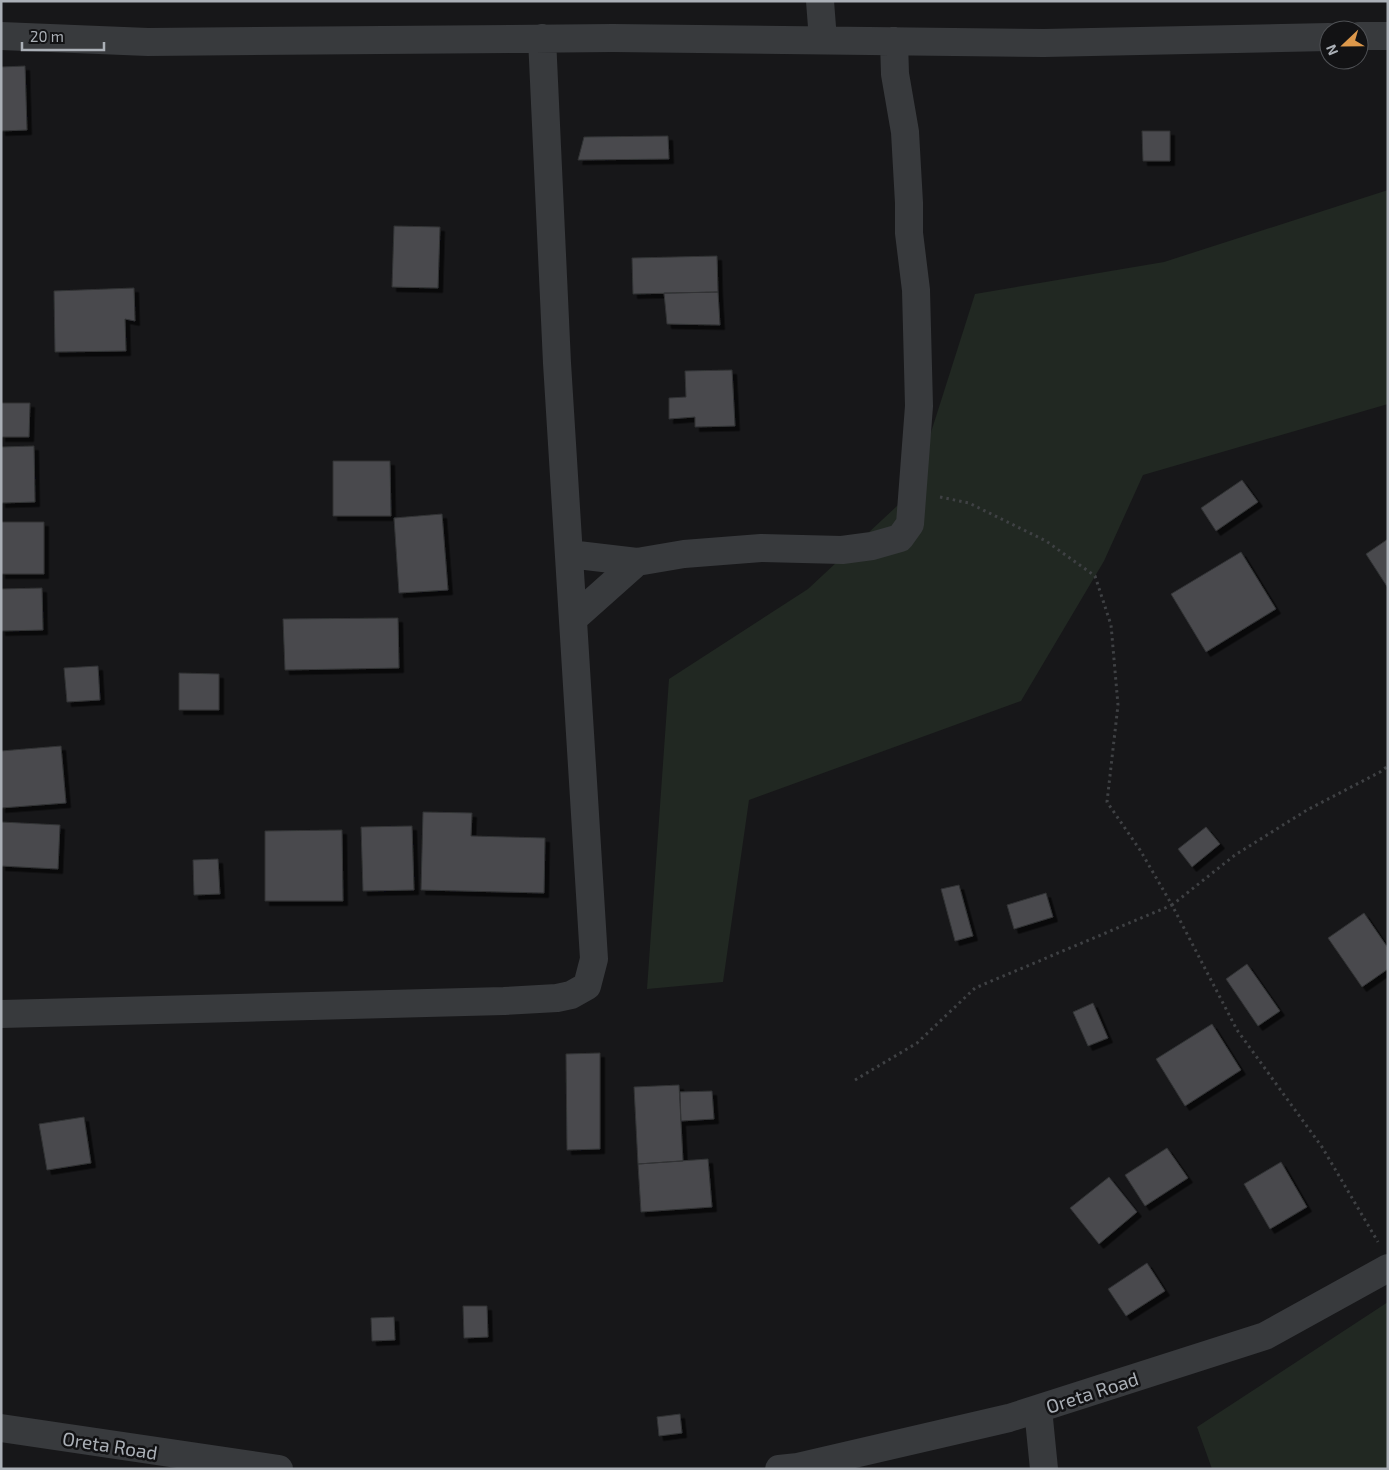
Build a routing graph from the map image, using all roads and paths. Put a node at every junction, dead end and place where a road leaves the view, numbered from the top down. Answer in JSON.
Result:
{"nodes":[{"id":1,"x":820,"y":1,"type":"edge"},
{"id":2,"x":1,"y":36,"type":"edge"},
{"id":3,"x":1369,"y":36,"type":"edge"},
{"id":4,"x":1388,"y":36,"type":"edge"},
{"id":5,"x":1319,"y":37,"type":"edge"},
{"id":6,"x":542,"y":38,"type":"junction"},
{"id":7,"x":823,"y":40,"type":"junction"},
{"id":8,"x":894,"y":41,"type":"junction"},
{"id":9,"x":912,"y":492,"type":"junction"},
{"id":10,"x":569,"y":554,"type":"junction"},
{"id":11,"x":637,"y":562,"type":"junction"},
{"id":12,"x":573,"y":619,"type":"junction"},
{"id":13,"x":1388,"y":766,"type":"edge"},
{"id":14,"x":1172,"y":904,"type":"junction"},
{"id":15,"x":1,"y":1014,"type":"edge"},
{"id":16,"x":855,"y":1080,"type":"dead end"},
{"id":17,"x":1385,"y":1259,"type":"edge"},
{"id":18,"x":1038,"y":1409,"type":"junction"},
{"id":19,"x":1,"y":1428,"type":"edge"},
{"id":20,"x":279,"y":1469,"type":"edge"},
{"id":21,"x":779,"y":1469,"type":"edge"},
{"id":22,"x":1044,"y":1469,"type":"edge"}],
"edges":[{"from":1,"to":7,"type":"street"},
{"from":2,"to":6,"type":"street"},
{"from":3,"to":4,"type":"street"},
{"from":5,"to":8,"type":"street"},
{"from":6,"to":7,"type":"street"},
{"from":6,"to":10,"type":"street"},
{"from":7,"to":8,"type":"street"},
{"from":8,"to":9,"type":"street"},
{"from":9,"to":11,"type":"street"},
{"from":9,"to":14,"type":"path"},
{"from":10,"to":11,"type":"street"},
{"from":10,"to":12,"type":"street"},
{"from":11,"to":12,"type":"street"},
{"from":12,"to":15,"type":"street"},
{"from":13,"to":14,"type":"path"},
{"from":14,"to":16,"type":"path"},
{"from":14,"to":17,"type":"path"},
{"from":17,"to":18,"type":"street","name":"Oreta Road"},
{"from":18,"to":21,"type":"street","name":"Oreta Road"},
{"from":18,"to":22,"type":"street"},
{"from":19,"to":20,"type":"street","name":"Oreta Road"}]}
